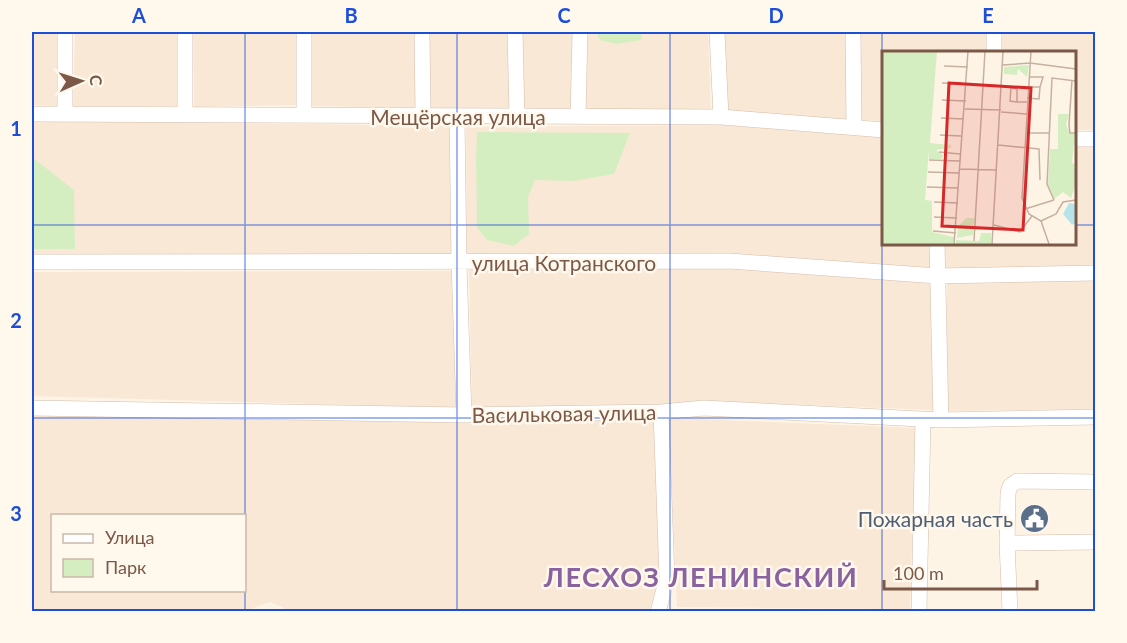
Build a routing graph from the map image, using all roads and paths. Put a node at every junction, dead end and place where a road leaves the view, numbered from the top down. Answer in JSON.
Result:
{"nodes":[{"id":1,"x":64,"y":32,"type":"edge"},
{"id":2,"x":185,"y":32,"type":"edge"},
{"id":3,"x":304,"y":32,"type":"edge"},
{"id":4,"x":422,"y":32,"type":"edge"},
{"id":5,"x":515,"y":32,"type":"edge"},
{"id":6,"x":580,"y":32,"type":"edge"},
{"id":7,"x":717,"y":32,"type":"edge"},
{"id":8,"x":853,"y":32,"type":"edge"},
{"id":9,"x":994,"y":32,"type":"edge"},
{"id":10,"x":994,"y":51,"type":"edge"},
{"id":11,"x":32,"y":114,"type":"edge"},
{"id":12,"x":65,"y":114,"type":"junction"},
{"id":13,"x":185,"y":114,"type":"junction"},
{"id":14,"x":304,"y":115,"type":"junction"},
{"id":15,"x":423,"y":116,"type":"junction"},
{"id":16,"x":458,"y":116,"type":"junction"},
{"id":17,"x":517,"y":116,"type":"junction"},
{"id":18,"x":578,"y":117,"type":"junction"},
{"id":19,"x":721,"y":117,"type":"junction"},
{"id":20,"x":854,"y":127,"type":"junction"},
{"id":21,"x":882,"y":130,"type":"edge"},
{"id":22,"x":1076,"y":139,"type":"edge"},
{"id":23,"x":1095,"y":139,"type":"edge"},
{"id":24,"x":937,"y":244,"type":"edge"},
{"id":25,"x":32,"y":262,"type":"edge"},
{"id":26,"x":459,"y":263,"type":"junction"},
{"id":27,"x":1095,"y":273,"type":"edge"},
{"id":28,"x":938,"y":276,"type":"junction"},
{"id":29,"x":32,"y":408,"type":"edge"},
{"id":30,"x":661,"y":412,"type":"junction"},
{"id":31,"x":464,"y":415,"type":"junction"},
{"id":32,"x":1095,"y":417,"type":"edge"},
{"id":33,"x":923,"y":419,"type":"junction"},
{"id":34,"x":941,"y":420,"type":"junction"},
{"id":35,"x":1095,"y":482,"type":"edge"},
{"id":36,"x":1007,"y":543,"type":"junction"},
{"id":37,"x":1095,"y":543,"type":"edge"},
{"id":38,"x":657,"y":612,"type":"edge"},
{"id":39,"x":919,"y":612,"type":"edge"},
{"id":40,"x":1010,"y":612,"type":"edge"}],
"edges":[{"from":1,"to":12,"type":"street"},
{"from":2,"to":13,"type":"street"},
{"from":3,"to":14,"type":"street"},
{"from":4,"to":15,"type":"street"},
{"from":5,"to":17,"type":"street"},
{"from":6,"to":18,"type":"street"},
{"from":7,"to":19,"type":"street"},
{"from":8,"to":20,"type":"street"},
{"from":9,"to":10,"type":"street"},
{"from":11,"to":12,"type":"street","name":"Мещёрская улица"},
{"from":12,"to":13,"type":"street","name":"Мещёрская улица"},
{"from":13,"to":14,"type":"street","name":"Мещёрская улица"},
{"from":14,"to":15,"type":"street","name":"Мещёрская улица"},
{"from":15,"to":16,"type":"street","name":"Мещёрская улица"},
{"from":16,"to":17,"type":"street","name":"Мещёрская улица"},
{"from":16,"to":26,"type":"street"},
{"from":17,"to":18,"type":"street","name":"Мещёрская улица"},
{"from":18,"to":19,"type":"street","name":"Мещёрская улица"},
{"from":19,"to":20,"type":"street","name":"Мещёрская улица"},
{"from":20,"to":21,"type":"street","name":"Мещёрская улица"},
{"from":22,"to":23,"type":"street"},
{"from":24,"to":28,"type":"street"},
{"from":25,"to":26,"type":"street","name":"улица Котранского"},
{"from":26,"to":28,"type":"street","name":"улица Котранского"},
{"from":26,"to":31,"type":"street"},
{"from":27,"to":28,"type":"street","name":"улица Котранского"},
{"from":28,"to":34,"type":"street"},
{"from":29,"to":31,"type":"street","name":"Васильковая улица"},
{"from":30,"to":31,"type":"street","name":"Васильковая улица"},
{"from":30,"to":33,"type":"street","name":"Васильковая улица"},
{"from":30,"to":38,"type":"street"},
{"from":32,"to":34,"type":"street","name":"Васильковая улица"},
{"from":33,"to":34,"type":"street","name":"Васильковая улица"},
{"from":33,"to":39,"type":"street"},
{"from":35,"to":36,"type":"street"},
{"from":36,"to":37,"type":"street"},
{"from":36,"to":40,"type":"street"}]}
